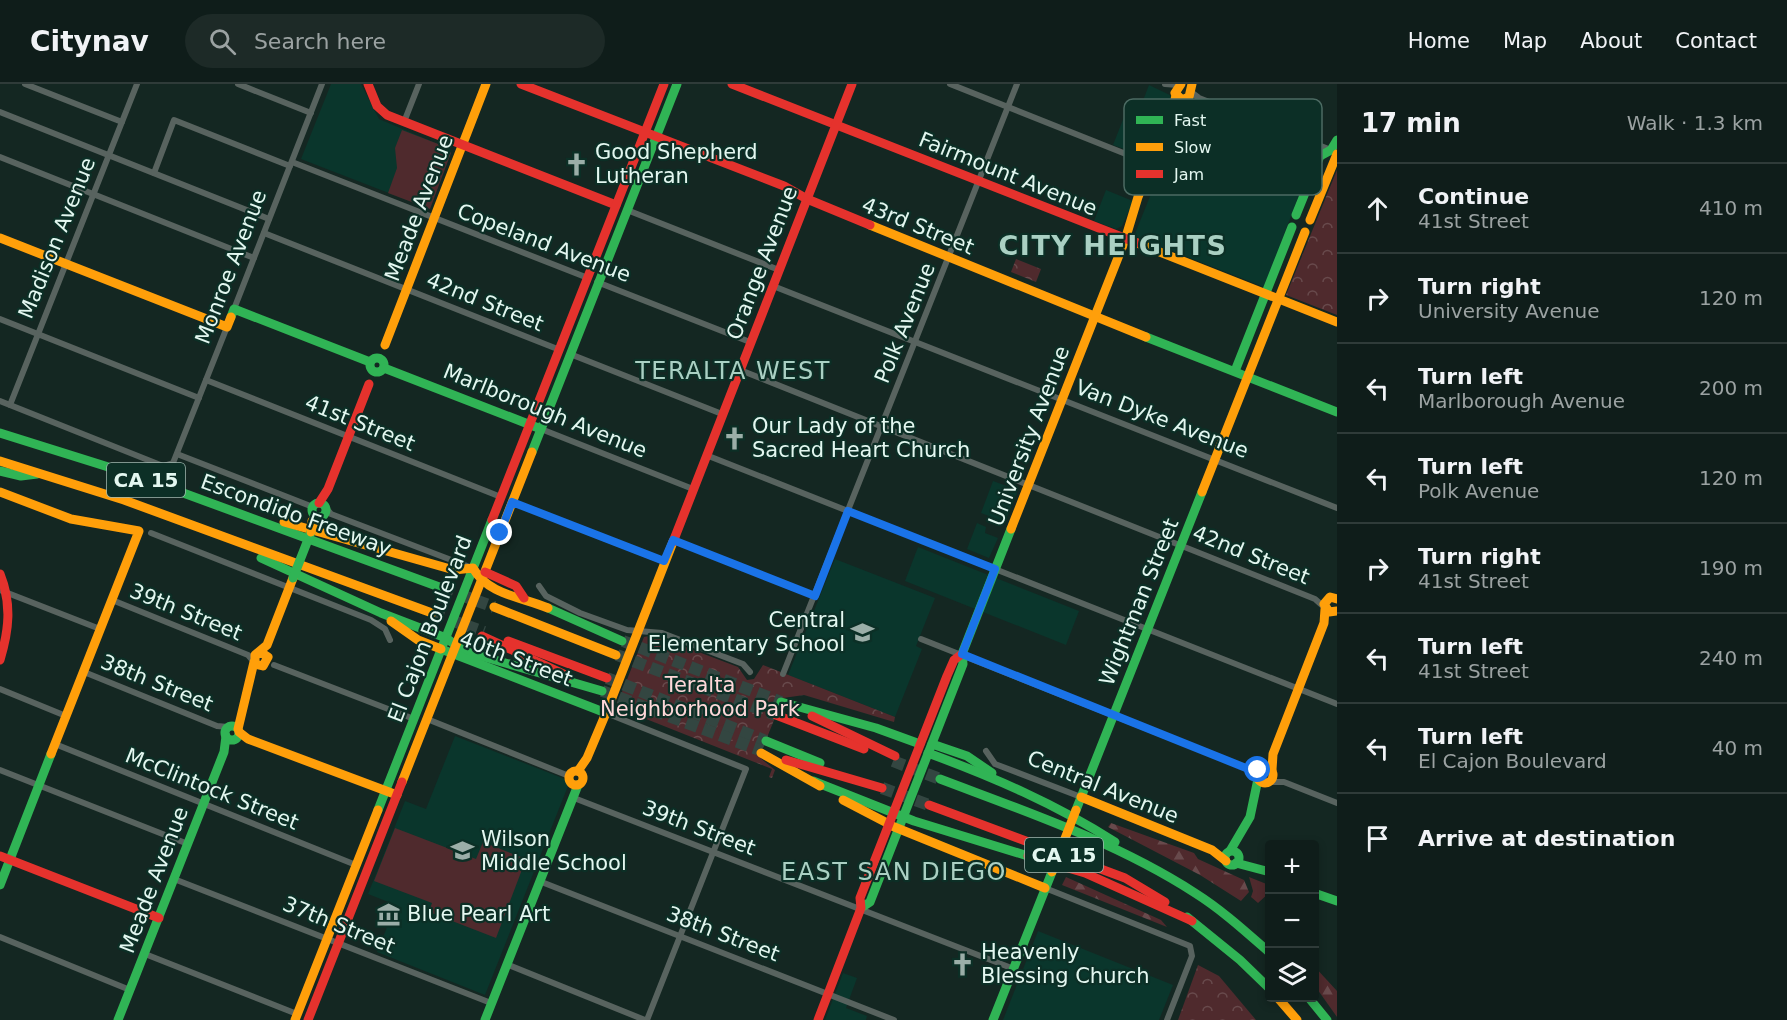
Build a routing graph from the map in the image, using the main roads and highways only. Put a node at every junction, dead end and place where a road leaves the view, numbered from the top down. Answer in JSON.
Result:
{"nodes":[{"id":1,"x":368,"y":84,"type":"edge"},
{"id":2,"x":486,"y":84,"type":"edge"},
{"id":3,"x":521,"y":84,"type":"edge"},
{"id":4,"x":664,"y":84,"type":"edge"},
{"id":5,"x":677,"y":84,"type":"edge"},
{"id":6,"x":732,"y":84,"type":"edge"},
{"id":7,"x":852,"y":84,"type":"edge"},
{"id":8,"x":836,"y":125,"type":"junction"},
{"id":9,"x":645,"y":133,"type":"junction"},
{"id":10,"x":656,"y":137,"type":"junction"},
{"id":11,"x":1337,"y":140,"type":"edge"},
{"id":12,"x":463,"y":145,"type":"junction"},
{"id":13,"x":1335,"y":152,"type":"edge"},
{"id":14,"x":1322,"y":187,"type":"edge"},
{"id":15,"x":1141,"y":195,"type":"edge"},
{"id":16,"x":1304,"y":195,"type":"edge"},
{"id":17,"x":1319,"y":195,"type":"edge"},
{"id":18,"x":807,"y":199,"type":"junction"},
{"id":19,"x":616,"y":205,"type":"junction"},
{"id":20,"x":1296,"y":215,"type":"junction"},
{"id":21,"x":1310,"y":220,"type":"junction"},
{"id":22,"x":1292,"y":227,"type":"junction"},
{"id":23,"x":1305,"y":232,"type":"junction"},
{"id":24,"x":1127,"y":236,"type":"junction"},
{"id":25,"x":0,"y":238,"type":"edge"},
{"id":26,"x":1266,"y":294,"type":"junction"},
{"id":27,"x":1278,"y":299,"type":"junction"},
{"id":28,"x":234,"y":309,"type":"joint"},
{"id":29,"x":1095,"y":316,"type":"junction"},
{"id":30,"x":1337,"y":322,"type":"edge"},
{"id":31,"x":377,"y":365,"type":"junction"},
{"id":32,"x":1235,"y":371,"type":"junction"},
{"id":33,"x":1247,"y":376,"type":"junction"},
{"id":34,"x":1337,"y":412,"type":"edge"},
{"id":35,"x":530,"y":425,"type":"junction"},
{"id":36,"x":0,"y":427,"type":"edge"},
{"id":37,"x":541,"y":429,"type":"junction"},
{"id":38,"x":0,"y":434,"type":"edge"},
{"id":39,"x":20,"y":439,"type":"junction"},
{"id":40,"x":0,"y":461,"type":"edge"},
{"id":41,"x":0,"y":471,"type":"edge"},
{"id":42,"x":40,"y":473,"type":"junction"},
{"id":43,"x":0,"y":492,"type":"edge"},
{"id":44,"x":271,"y":524,"type":"junction"},
{"id":45,"x":243,"y":544,"type":"junction"},
{"id":46,"x":473,"y":568,"type":"junction"},
{"id":47,"x":485,"y":572,"type":"junction"},
{"id":48,"x":0,"y":574,"type":"edge"},
{"id":49,"x":481,"y":583,"type":"junction"},
{"id":50,"x":442,"y":588,"type":"tunnel mouth"},
{"id":51,"x":1337,"y":589,"type":"edge"},
{"id":52,"x":4,"y":591,"type":"edge"},
{"id":53,"x":524,"y":598,"type":"junction"},
{"id":54,"x":1332,"y":606,"type":"edge"},
{"id":55,"x":494,"y":607,"type":"tunnel mouth"},
{"id":56,"x":381,"y":613,"type":"junction"},
{"id":57,"x":432,"y":613,"type":"tunnel mouth"},
{"id":58,"x":446,"y":638,"type":"junction"},
{"id":59,"x":441,"y":649,"type":"junction"},
{"id":60,"x":454,"y":649,"type":"junction"},
{"id":61,"x":962,"y":654,"type":"junction"},
{"id":62,"x":0,"y":660,"type":"edge"},
{"id":63,"x":947,"y":676,"type":"junction"},
{"id":64,"x":607,"y":678,"type":"tunnel mouth"},
{"id":65,"x":949,"y":700,"type":"junction"},
{"id":66,"x":606,"y":713,"type":"junction"},
{"id":67,"x":776,"y":715,"type":"tunnel mouth"},
{"id":68,"x":232,"y":733,"type":"junction"},
{"id":69,"x":766,"y":741,"type":"tunnel mouth"},
{"id":70,"x":920,"y":744,"type":"junction"},
{"id":71,"x":930,"y":749,"type":"junction"},
{"id":72,"x":576,"y":778,"type":"junction"},
{"id":73,"x":940,"y":779,"type":"tunnel mouth"},
{"id":74,"x":813,"y":781,"type":"junction"},
{"id":75,"x":385,"y":791,"type":"junction"},
{"id":76,"x":397,"y":795,"type":"junction"},
{"id":77,"x":1081,"y":797,"type":"junction"},
{"id":78,"x":929,"y":805,"type":"tunnel mouth"},
{"id":79,"x":893,"y":812,"type":"junction"},
{"id":80,"x":903,"y":816,"type":"junction"},
{"id":81,"x":563,"y":818,"type":"junction"},
{"id":82,"x":889,"y":824,"type":"junction"},
{"id":83,"x":898,"y":828,"type":"junction"},
{"id":84,"x":0,"y":856,"type":"edge"},
{"id":85,"x":1233,"y":856,"type":"junction"},
{"id":86,"x":10,"y":860,"type":"junction"},
{"id":87,"x":1151,"y":866,"type":"junction"},
{"id":88,"x":1265,"y":872,"type":"edge"},
{"id":89,"x":0,"y":885,"type":"edge"},
{"id":90,"x":1045,"y":888,"type":"junction"},
{"id":91,"x":1317,"y":894,"type":"edge"},
{"id":92,"x":1337,"y":901,"type":"edge"},
{"id":93,"x":861,"y":908,"type":"junction"},
{"id":94,"x":159,"y":918,"type":"junction"},
{"id":95,"x":1192,"y":921,"type":"junction"},
{"id":96,"x":1265,"y":949,"type":"edge"},
{"id":97,"x":1265,"y":985,"type":"edge"},
{"id":98,"x":1281,"y":1002,"type":"edge"},
{"id":99,"x":1312,"y":1002,"type":"edge"},
{"id":100,"x":296,"y":1017,"type":"edge"},
{"id":101,"x":310,"y":1019,"type":"edge"},
{"id":102,"x":118,"y":1020,"type":"edge"},
{"id":103,"x":485,"y":1020,"type":"edge"},
{"id":104,"x":818,"y":1020,"type":"edge"},
{"id":105,"x":993,"y":1020,"type":"edge"},
{"id":106,"x":1297,"y":1020,"type":"edge"},
{"id":107,"x":1327,"y":1020,"type":"edge"}],
"edges":[{"from":1,"to":12,"type":"main road"},
{"from":2,"to":12,"type":"main road","name":"Meade Avenue"},
{"from":3,"to":9,"type":"main road","name":"43rd Street"},
{"from":4,"to":9,"type":"main road","name":"El Cajon Boulevard"},
{"from":5,"to":10,"type":"main road","name":"El Cajon Boulevard"},
{"from":6,"to":8,"type":"main road","name":"Fairmount Avenue"},
{"from":7,"to":8,"type":"main road","name":"Orange Avenue"},
{"from":8,"to":18,"type":"main road","name":"Orange Avenue"},
{"from":8,"to":24,"type":"main road","name":"Fairmount Avenue"},
{"from":9,"to":10,"type":"main road","name":"43rd Street"},
{"from":9,"to":19,"type":"main road","name":"El Cajon Boulevard"},
{"from":10,"to":18,"type":"main road","name":"43rd Street"},
{"from":10,"to":37,"type":"main road","name":"El Cajon Boulevard"},
{"from":11,"to":13,"type":"main road","name":"Wightman Street"},
{"from":12,"to":19,"type":"main road"},
{"from":12,"to":31,"type":"main road","name":"Meade Avenue"},
{"from":13,"to":14,"type":"main road","name":"Wightman Street"},
{"from":15,"to":24,"type":"main road","name":"University Avenue"},
{"from":16,"to":20,"type":"main road","name":"Wightman Street"},
{"from":17,"to":21,"type":"main road","name":"Wightman Street"},
{"from":18,"to":29,"type":"main road","name":"43rd Street"},
{"from":18,"to":66,"type":"main road","name":"Orange Avenue"},
{"from":19,"to":35,"type":"main road","name":"El Cajon Boulevard"},
{"from":20,"to":21,"type":"main road"},
{"from":20,"to":22,"type":"main road","name":"Wightman Street"},
{"from":21,"to":23,"type":"main road","name":"Wightman Street"},
{"from":22,"to":23,"type":"main road"},
{"from":22,"to":26,"type":"main road","name":"Wightman Street"},
{"from":23,"to":27,"type":"main road","name":"Wightman Street"},
{"from":24,"to":26,"type":"main road","name":"Fairmount Avenue"},
{"from":24,"to":29,"type":"main road","name":"University Avenue"},
{"from":25,"to":28,"type":"main road","name":"Monroe Avenue"},
{"from":26,"to":27,"type":"main road","name":"Fairmount Avenue"},
{"from":26,"to":32,"type":"main road","name":"Wightman Street"},
{"from":27,"to":30,"type":"main road","name":"Fairmount Avenue"},
{"from":27,"to":33,"type":"main road","name":"Wightman Street"},
{"from":28,"to":31,"type":"main road","name":"Marlborough Avenue"},
{"from":29,"to":32,"type":"main road","name":"43rd Street"},
{"from":29,"to":61,"type":"main road","name":"University Avenue"},
{"from":31,"to":35,"type":"main road","name":"Marlborough Avenue"},
{"from":31,"to":68,"type":"main road","name":"Meade Avenue","bridge":true},
{"from":32,"to":33,"type":"main road","name":"43rd Street"},
{"from":33,"to":34,"type":"main road","name":"43rd Street"},
{"from":33,"to":77,"type":"main road","name":"Wightman Street"},
{"from":35,"to":37,"type":"main road","name":"Marlborough Avenue"},
{"from":35,"to":46,"type":"main road","name":"El Cajon Boulevard"},
{"from":36,"to":39,"type":"main road"},
{"from":37,"to":47,"type":"main road","name":"El Cajon Boulevard"},
{"from":38,"to":39,"type":"main road","name":"Escondido Freeway","number":"CA 15"},
{"from":39,"to":44,"type":"main road","name":"Escondido Freeway","number":"CA 15"},
{"from":40,"to":42,"type":"main road","number":"CA 15"},
{"from":41,"to":42,"type":"main road"},
{"from":42,"to":45,"type":"main road","number":"CA 15"},
{"from":43,"to":86,"type":"main road"},
{"from":44,"to":46,"type":"main road"},
{"from":44,"to":50,"type":"main road","name":"Escondido Freeway","number":"CA 15"},
{"from":45,"to":56,"type":"main road"},
{"from":45,"to":57,"type":"main road","number":"CA 15"},
{"from":46,"to":49,"type":"main road"},
{"from":46,"to":58,"type":"main road","name":"El Cajon Boulevard"},
{"from":47,"to":49,"type":"main road","name":"El Cajon Boulevard"},
{"from":47,"to":53,"type":"main road"},
{"from":48,"to":52,"type":"main road"},
{"from":49,"to":53,"type":"main road"},
{"from":49,"to":60,"type":"main road","name":"El Cajon Boulevard"},
{"from":51,"to":54,"type":"main road"},
{"from":52,"to":62,"type":"main road"},
{"from":53,"to":55,"type":"main road"},
{"from":54,"to":85,"type":"main road"},
{"from":56,"to":58,"type":"main road"},
{"from":56,"to":59,"type":"main road","name":"40th Street"},
{"from":58,"to":59,"type":"main road","name":"El Cajon Boulevard"},
{"from":58,"to":60,"type":"main road"},
{"from":59,"to":60,"type":"main road","name":"40th Street"},
{"from":59,"to":75,"type":"main road","name":"El Cajon Boulevard"},
{"from":60,"to":64,"type":"main road"},
{"from":60,"to":66,"type":"main road","name":"40th Street"},
{"from":60,"to":76,"type":"main road","name":"El Cajon Boulevard"},
{"from":61,"to":63,"type":"main road","name":"University Avenue"},
{"from":61,"to":65,"type":"main road","name":"University Avenue"},
{"from":63,"to":65,"type":"main road"},
{"from":63,"to":70,"type":"main road","name":"University Avenue"},
{"from":65,"to":71,"type":"main road","name":"University Avenue"},
{"from":66,"to":72,"type":"main road","name":"Orange Avenue"},
{"from":67,"to":70,"type":"main road"},
{"from":68,"to":75,"type":"main road","name":"38th Street"},
{"from":68,"to":94,"type":"main road","name":"Meade Avenue"},
{"from":69,"to":74,"type":"main road"},
{"from":70,"to":71,"type":"main road"},
{"from":70,"to":79,"type":"main road","name":"University Avenue"},
{"from":71,"to":80,"type":"main road","name":"University Avenue"},
{"from":71,"to":87,"type":"main road"},
{"from":72,"to":81,"type":"main road","name":"Orange Avenue"},
{"from":72,"to":81,"type":"main road","name":"Orange Avenue"},
{"from":73,"to":87,"type":"main road","number":"CA 15"},
{"from":74,"to":79,"type":"main road"},
{"from":74,"to":82,"type":"main road"},
{"from":75,"to":76,"type":"main road","name":"38th Street"},
{"from":75,"to":100,"type":"main road","name":"El Cajon Boulevard"},
{"from":76,"to":101,"type":"main road","name":"El Cajon Boulevard"},
{"from":77,"to":85,"type":"main road","name":"Central Avenue"},
{"from":77,"to":90,"type":"main road","name":"Wightman Street","bridge":true},
{"from":78,"to":95,"type":"main road","number":"CA 15"},
{"from":79,"to":80,"type":"main road"},
{"from":79,"to":82,"type":"main road","name":"University Avenue"},
{"from":80,"to":83,"type":"main road","name":"University Avenue"},
{"from":80,"to":95,"type":"main road"},
{"from":81,"to":103,"type":"main road","name":"Orange Avenue"},
{"from":82,"to":83,"type":"main road"},
{"from":82,"to":93,"type":"main road","name":"University Avenue"},
{"from":83,"to":90,"type":"main road"},
{"from":83,"to":93,"type":"main road","name":"University Avenue"},
{"from":84,"to":86,"type":"main road"},
{"from":85,"to":88,"type":"main road"},
{"from":86,"to":89,"type":"main road"},
{"from":86,"to":94,"type":"main road"},
{"from":87,"to":96,"type":"main road","number":"CA 15"},
{"from":90,"to":105,"type":"main road","name":"Wightman Street"},
{"from":91,"to":92,"type":"main road"},
{"from":93,"to":104,"type":"main road","name":"University Avenue"},
{"from":94,"to":102,"type":"main road","name":"Meade Avenue"},
{"from":95,"to":97,"type":"main road","number":"CA 15"},
{"from":98,"to":106,"type":"main road"},
{"from":99,"to":107,"type":"main road"}]}
